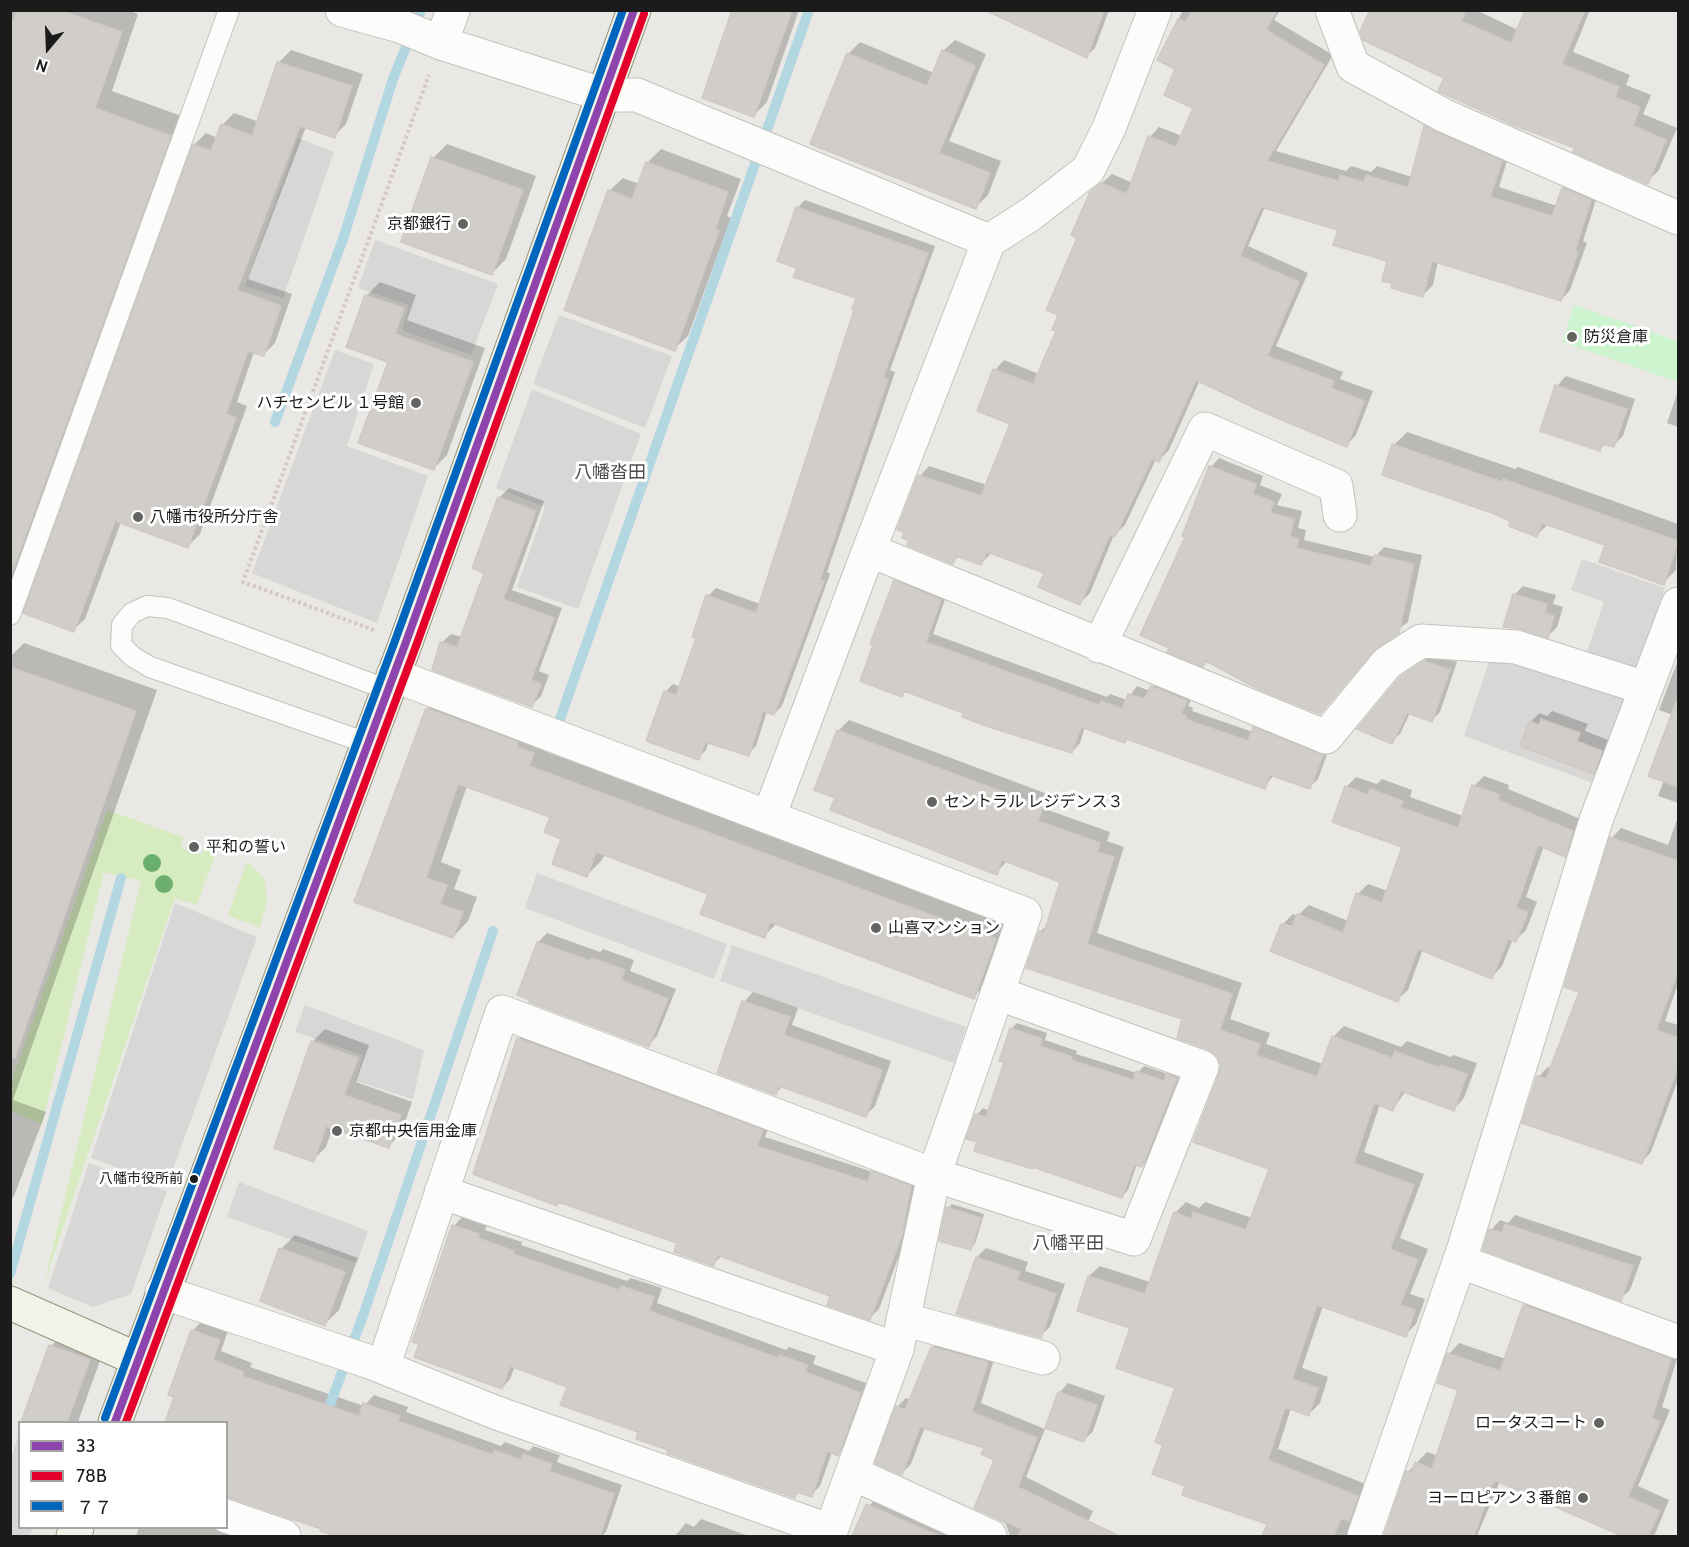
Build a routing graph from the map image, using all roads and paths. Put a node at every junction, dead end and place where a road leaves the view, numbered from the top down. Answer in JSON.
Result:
{"nodes":[{"id":1,"x":229,"y":10,"type":"edge"},
{"id":2,"x":342,"y":10,"type":"edge"},
{"id":3,"x":453,"y":10,"type":"edge"},
{"id":4,"x":634,"y":10,"type":"edge"},
{"id":5,"x":1155,"y":10,"type":"edge"},
{"id":6,"x":1332,"y":10,"type":"edge"},
{"id":7,"x":391,"y":20,"type":"edge"},
{"id":8,"x":437,"y":40,"type":"junction"},
{"id":9,"x":604,"y":95,"type":"junction"},
{"id":10,"x":1678,"y":218,"type":"edge"},
{"id":11,"x":989,"y":241,"type":"junction"},
{"id":12,"x":1341,"y":515,"type":"dead end"},
{"id":13,"x":869,"y":550,"type":"junction"},
{"id":14,"x":1678,"y":604,"type":"edge"},
{"id":15,"x":10,"y":615,"type":"edge"},
{"id":16,"x":406,"y":642,"type":"junction"},
{"id":17,"x":1099,"y":646,"type":"junction"},
{"id":18,"x":390,"y":682,"type":"junction"},
{"id":19,"x":1645,"y":688,"type":"junction"},
{"id":20,"x":366,"y":743,"type":"junction"},
{"id":21,"x":769,"y":816,"type":"junction"},
{"id":22,"x":997,"y":993,"type":"junction"},
{"id":23,"x":934,"y":1175,"type":"junction"},
{"id":24,"x":441,"y":1192,"type":"junction"},
{"id":25,"x":1459,"y":1261,"type":"junction"},
{"id":26,"x":162,"y":1292,"type":"junction"},
{"id":27,"x":10,"y":1303,"type":"edge"},
{"id":28,"x":900,"y":1334,"type":"junction"},
{"id":29,"x":1678,"y":1341,"type":"edge"},
{"id":30,"x":1043,"y":1358,"type":"dead end"},
{"id":31,"x":137,"y":1359,"type":"junction"},
{"id":32,"x":376,"y":1364,"type":"junction"},
{"id":33,"x":115,"y":1421,"type":"edge"},
{"id":34,"x":852,"y":1473,"type":"junction"},
{"id":35,"x":228,"y":1517,"type":"edge"},
{"id":36,"x":968,"y":1532,"type":"edge"},
{"id":37,"x":279,"y":1534,"type":"edge"},
{"id":38,"x":830,"y":1534,"type":"edge"},
{"id":39,"x":1364,"y":1536,"type":"edge"}],
"edges":[{"from":1,"to":15,"type":"lane"},
{"from":2,"to":7,"type":"street"},
{"from":3,"to":8,"type":"street"},
{"from":4,"to":9,"type":"main road"},
{"from":5,"to":11,"type":"street"},
{"from":6,"to":10,"type":"street"},
{"from":7,"to":8,"type":"street"},
{"from":8,"to":9,"type":"street"},
{"from":8,"to":16,"type":"path"},
{"from":9,"to":11,"type":"street"},
{"from":9,"to":16,"type":"main road"},
{"from":11,"to":13,"type":"street"},
{"from":12,"to":17,"type":"street"},
{"from":13,"to":17,"type":"street"},
{"from":13,"to":21,"type":"street"},
{"from":14,"to":19,"type":"street"},
{"from":16,"to":18,"type":"main road"},
{"from":17,"to":19,"type":"street"},
{"from":18,"to":20,"type":"main road"},
{"from":18,"to":20,"type":"lane"},
{"from":18,"to":21,"type":"street"},
{"from":19,"to":25,"type":"street"},
{"from":20,"to":26,"type":"main road"},
{"from":21,"to":22,"type":"street"},
{"from":22,"to":23,"type":"street"},
{"from":22,"to":23,"type":"street"},
{"from":23,"to":24,"type":"street"},
{"from":23,"to":28,"type":"street"},
{"from":24,"to":28,"type":"street"},
{"from":24,"to":32,"type":"street"},
{"from":25,"to":29,"type":"street"},
{"from":25,"to":39,"type":"street"},
{"from":26,"to":31,"type":"main road"},
{"from":26,"to":32,"type":"street"},
{"from":27,"to":31,"type":"main road"},
{"from":28,"to":30,"type":"street"},
{"from":28,"to":34,"type":"street"},
{"from":31,"to":33,"type":"main road"},
{"from":32,"to":38,"type":"street"},
{"from":34,"to":36,"type":"street"},
{"from":34,"to":38,"type":"street"},
{"from":35,"to":37,"type":"street"}]}
